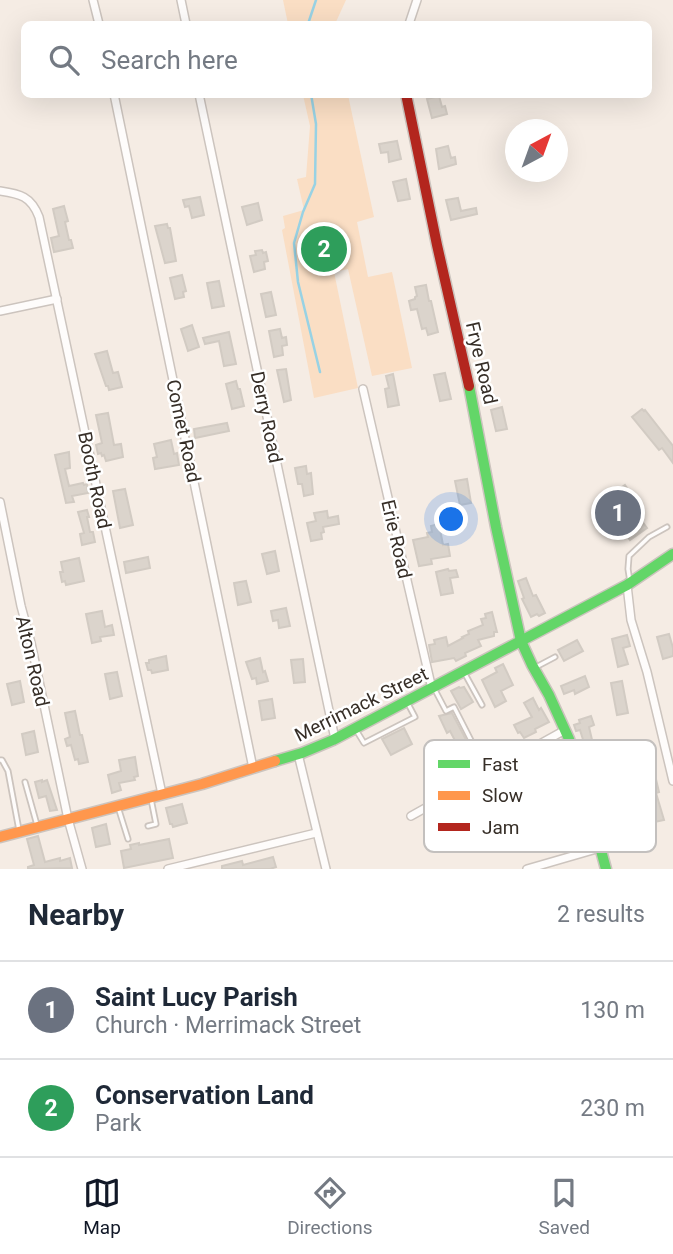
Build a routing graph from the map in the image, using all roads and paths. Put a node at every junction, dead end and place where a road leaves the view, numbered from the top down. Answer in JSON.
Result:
{"nodes":[{"id":1,"x":93,"y":0,"type":"edge"},
{"id":2,"x":181,"y":0,"type":"edge"},
{"id":3,"x":417,"y":0,"type":"edge"},
{"id":4,"x":98,"y":21,"type":"edge"},
{"id":5,"x":185,"y":21,"type":"edge"},
{"id":6,"x":410,"y":21,"type":"edge"},
{"id":7,"x":115,"y":98,"type":"edge"},
{"id":8,"x":200,"y":98,"type":"edge"},
{"id":9,"x":407,"y":98,"type":"edge"},
{"id":10,"x":0,"y":191,"type":"edge"},
{"id":11,"x":57,"y":299,"type":"junction"},
{"id":12,"x":0,"y":311,"type":"edge"},
{"id":13,"x":363,"y":389,"type":"dead end"},
{"id":14,"x":0,"y":502,"type":"edge"},
{"id":15,"x":667,"y":527,"type":"dead end"},
{"id":16,"x":673,"y":554,"type":"edge"},
{"id":17,"x":629,"y":584,"type":"junction"},
{"id":18,"x":521,"y":640,"type":"junction"},
{"id":19,"x":555,"y":657,"type":"dead end"},
{"id":20,"x":534,"y":668,"type":"junction"},
{"id":21,"x":464,"y":672,"type":"junction"},
{"id":22,"x":433,"y":688,"type":"junction"},
{"id":23,"x":407,"y":702,"type":"junction"},
{"id":24,"x":482,"y":705,"type":"dead end"},
{"id":25,"x":355,"y":729,"type":"junction"},
{"id":26,"x":565,"y":730,"type":"junction"},
{"id":27,"x":335,"y":739,"type":"junction"},
{"id":28,"x":471,"y":740,"type":"edge"},
{"id":29,"x":547,"y":740,"type":"edge"},
{"id":30,"x":568,"y":740,"type":"edge"},
{"id":31,"x":670,"y":752,"type":"edge"},
{"id":32,"x":298,"y":754,"type":"junction"},
{"id":33,"x":0,"y":760,"type":"edge"},
{"id":34,"x":253,"y":768,"type":"junction"},
{"id":35,"x":673,"y":781,"type":"edge"},
{"id":36,"x":26,"y":782,"type":"dead end"},
{"id":37,"x":162,"y":794,"type":"junction"},
{"id":38,"x":150,"y":797,"type":"junction"},
{"id":39,"x":118,"y":805,"type":"junction"},
{"id":40,"x":424,"y":809,"type":"edge"},
{"id":41,"x":411,"y":816,"type":"dead end"},
{"id":42,"x":68,"y":819,"type":"junction"},
{"id":43,"x":148,"y":826,"type":"dead end"},
{"id":44,"x":37,"y":827,"type":"junction"},
{"id":45,"x":20,"y":832,"type":"junction"},
{"id":46,"x":316,"y":833,"type":"junction"},
{"id":47,"x":0,"y":837,"type":"edge"},
{"id":48,"x":128,"y":838,"type":"dead end"},
{"id":49,"x":586,"y":852,"type":"edge"},
{"id":50,"x":601,"y":852,"type":"edge"},
{"id":51,"x":82,"y":869,"type":"edge"},
{"id":52,"x":168,"y":869,"type":"edge"},
{"id":53,"x":326,"y":869,"type":"edge"},
{"id":54,"x":527,"y":869,"type":"edge"},
{"id":55,"x":606,"y":869,"type":"edge"}],
"edges":[{"from":1,"to":4,"type":"street"},
{"from":2,"to":5,"type":"street"},
{"from":3,"to":6,"type":"street"},
{"from":7,"to":34,"type":"street","name":"Comet Road"},
{"from":8,"to":27,"type":"street","name":"Derry Road"},
{"from":9,"to":18,"type":"street","name":"Frye Road"},
{"from":10,"to":11,"type":"street","name":"Booth Road"},
{"from":11,"to":12,"type":"street"},
{"from":11,"to":37,"type":"street","name":"Booth Road"},
{"from":13,"to":22,"type":"street","name":"Erie Road"},
{"from":14,"to":42,"type":"street","name":"Alton Road"},
{"from":15,"to":17,"type":"lane"},
{"from":16,"to":17,"type":"street","name":"Merrimack Street"},
{"from":17,"to":18,"type":"street","name":"Merrimack Street"},
{"from":17,"to":31,"type":"street"},
{"from":18,"to":20,"type":"street","name":"Frye Road"},
{"from":18,"to":21,"type":"street","name":"Merrimack Street"},
{"from":19,"to":20,"type":"lane"},
{"from":20,"to":26,"type":"street","name":"Frye Road"},
{"from":21,"to":22,"type":"street","name":"Merrimack Street"},
{"from":21,"to":24,"type":"lane"},
{"from":22,"to":23,"type":"street","name":"Merrimack Street"},
{"from":22,"to":28,"type":"lane"},
{"from":23,"to":25,"type":"street","name":"Merrimack Street"},
{"from":23,"to":25,"type":"lane"},
{"from":25,"to":27,"type":"street","name":"Merrimack Street"},
{"from":26,"to":29,"type":"street"},
{"from":26,"to":30,"type":"street","name":"Frye Road"},
{"from":27,"to":32,"type":"street","name":"Merrimack Street"},
{"from":31,"to":35,"type":"street"},
{"from":32,"to":34,"type":"street","name":"Merrimack Street"},
{"from":32,"to":46,"type":"street"},
{"from":33,"to":45,"type":"lane"},
{"from":34,"to":37,"type":"street","name":"Merrimack Street"},
{"from":36,"to":44,"type":"lane"},
{"from":37,"to":38,"type":"street","name":"Merrimack Street"},
{"from":38,"to":39,"type":"street","name":"Merrimack Street"},
{"from":38,"to":43,"type":"lane"},
{"from":39,"to":42,"type":"street","name":"Merrimack Street"},
{"from":39,"to":48,"type":"lane"},
{"from":40,"to":41,"type":"street"},
{"from":42,"to":44,"type":"street","name":"Merrimack Street"},
{"from":42,"to":51,"type":"street","name":"Alton Road"},
{"from":44,"to":45,"type":"street","name":"Merrimack Street"},
{"from":45,"to":47,"type":"street","name":"Merrimack Street"},
{"from":46,"to":52,"type":"street"},
{"from":46,"to":53,"type":"street"},
{"from":49,"to":54,"type":"street"},
{"from":50,"to":55,"type":"street","name":"Frye Road"}]}
